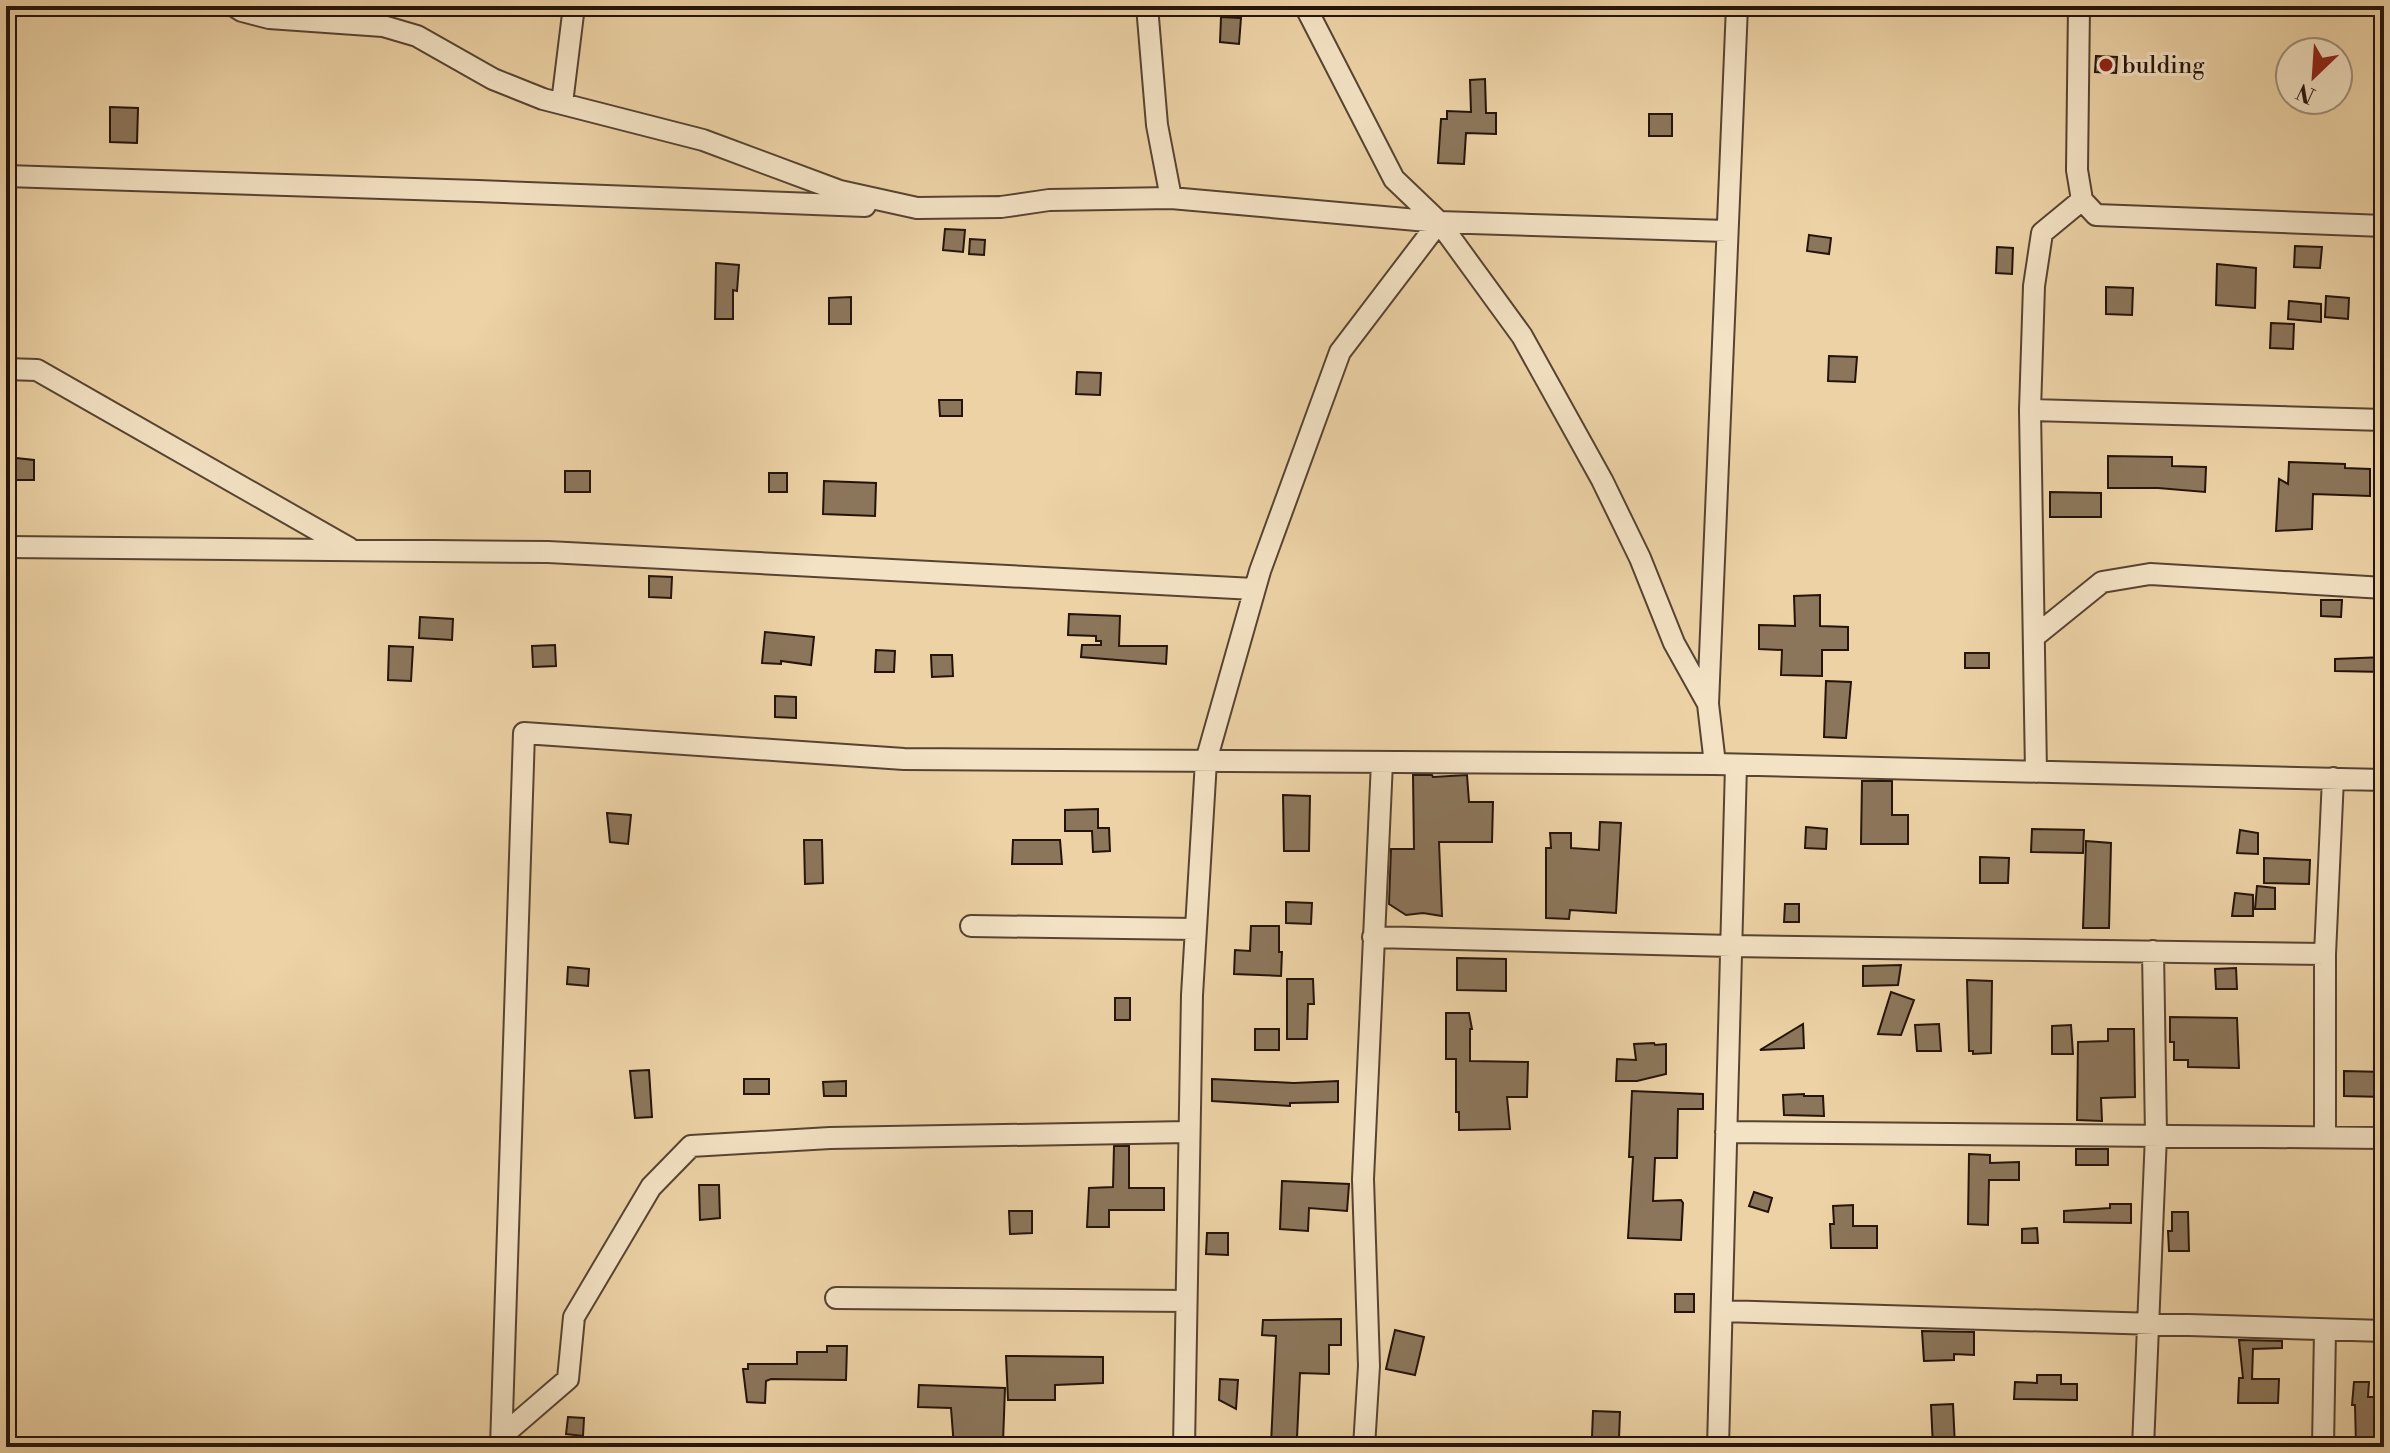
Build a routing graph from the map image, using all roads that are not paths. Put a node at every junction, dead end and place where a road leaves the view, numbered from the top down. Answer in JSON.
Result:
{"nodes":[{"id":1,"x":234,"y":6,"type":"edge"},
{"id":2,"x":574,"y":6,"type":"edge"},
{"id":3,"x":1147,"y":6,"type":"edge"},
{"id":4,"x":1305,"y":6,"type":"edge"},
{"id":5,"x":1737,"y":6,"type":"edge"},
{"id":6,"x":2079,"y":6,"type":"edge"},
{"id":7,"x":562,"y":103,"type":"junction"},
{"id":8,"x":6,"y":176,"type":"edge"},
{"id":9,"x":1171,"y":198,"type":"junction"},
{"id":10,"x":2082,"y":200,"type":"junction"},
{"id":11,"x":917,"y":208,"type":"junction"},
{"id":12,"x":1439,"y":222,"type":"junction"},
{"id":13,"x":2384,"y":226,"type":"edge"},
{"id":14,"x":1727,"y":231,"type":"junction"},
{"id":15,"x":6,"y":369,"type":"edge"},
{"id":16,"x":2030,"y":410,"type":"junction"},
{"id":17,"x":2384,"y":420,"type":"edge"},
{"id":18,"x":6,"y":547,"type":"edge"},
{"id":19,"x":353,"y":550,"type":"junction"},
{"id":20,"x":2384,"y":588,"type":"edge"},
{"id":21,"x":1254,"y":589,"type":"junction"},
{"id":22,"x":2034,"y":637,"type":"junction"},
{"id":23,"x":1708,"y":704,"type":"junction"},
{"id":24,"x":1206,"y":761,"type":"junction"},
{"id":25,"x":1382,"y":762,"type":"junction"},
{"id":26,"x":1726,"y":765,"type":"junction"},
{"id":27,"x":2036,"y":772,"type":"junction"},
{"id":28,"x":2333,"y":778,"type":"junction"},
{"id":29,"x":2384,"y":780,"type":"edge"},
{"id":30,"x":971,"y":926,"type":"dead end"},
{"id":31,"x":1196,"y":929,"type":"junction"},
{"id":32,"x":1373,"y":937,"type":"junction"},
{"id":33,"x":1731,"y":946,"type":"junction"},
{"id":34,"x":2153,"y":951,"type":"junction"},
{"id":35,"x":2325,"y":954,"type":"junction"},
{"id":36,"x":1189,"y":1132,"type":"junction"},
{"id":37,"x":1726,"y":1132,"type":"junction"},
{"id":38,"x":2156,"y":1135,"type":"junction"},
{"id":39,"x":2325,"y":1137,"type":"junction"},
{"id":40,"x":2384,"y":1138,"type":"edge"},
{"id":41,"x":836,"y":1298,"type":"dead end"},
{"id":42,"x":1186,"y":1301,"type":"junction"},
{"id":43,"x":1722,"y":1311,"type":"junction"},
{"id":44,"x":2148,"y":1324,"type":"junction"},
{"id":45,"x":2325,"y":1330,"type":"junction"},
{"id":46,"x":2384,"y":1331,"type":"edge"},
{"id":47,"x":501,"y":1442,"type":"edge"},
{"id":48,"x":1184,"y":1447,"type":"edge"},
{"id":49,"x":1364,"y":1447,"type":"edge"},
{"id":50,"x":1718,"y":1447,"type":"edge"},
{"id":51,"x":2143,"y":1447,"type":"edge"},
{"id":52,"x":2323,"y":1447,"type":"edge"}],
"edges":[{"from":1,"to":7,"type":"street"},
{"from":2,"to":7,"type":"street"},
{"from":3,"to":9,"type":"street"},
{"from":4,"to":12,"type":"street"},
{"from":5,"to":14,"type":"street"},
{"from":6,"to":10,"type":"street"},
{"from":7,"to":11,"type":"street"},
{"from":8,"to":11,"type":"street"},
{"from":9,"to":11,"type":"street"},
{"from":9,"to":12,"type":"street"},
{"from":10,"to":13,"type":"street"},
{"from":10,"to":16,"type":"street"},
{"from":12,"to":14,"type":"street"},
{"from":12,"to":21,"type":"street"},
{"from":12,"to":23,"type":"street"},
{"from":14,"to":23,"type":"street"},
{"from":15,"to":19,"type":"street"},
{"from":16,"to":17,"type":"street"},
{"from":16,"to":22,"type":"street"},
{"from":18,"to":19,"type":"street"},
{"from":19,"to":21,"type":"street"},
{"from":20,"to":22,"type":"street"},
{"from":21,"to":24,"type":"street"},
{"from":22,"to":27,"type":"street"},
{"from":23,"to":26,"type":"street"},
{"from":24,"to":25,"type":"street"},
{"from":24,"to":31,"type":"street"},
{"from":24,"to":47,"type":"street"},
{"from":25,"to":26,"type":"street"},
{"from":25,"to":32,"type":"street"},
{"from":26,"to":27,"type":"street"},
{"from":26,"to":33,"type":"street"},
{"from":27,"to":28,"type":"street"},
{"from":28,"to":29,"type":"street"},
{"from":28,"to":35,"type":"street"},
{"from":30,"to":31,"type":"street"},
{"from":31,"to":36,"type":"street"},
{"from":32,"to":33,"type":"street"},
{"from":32,"to":49,"type":"street"},
{"from":33,"to":34,"type":"street"},
{"from":33,"to":37,"type":"street"},
{"from":34,"to":35,"type":"street"},
{"from":34,"to":38,"type":"street"},
{"from":35,"to":39,"type":"street"},
{"from":36,"to":42,"type":"street"},
{"from":36,"to":47,"type":"street"},
{"from":37,"to":38,"type":"street"},
{"from":37,"to":43,"type":"street"},
{"from":38,"to":39,"type":"street"},
{"from":38,"to":44,"type":"street"},
{"from":39,"to":40,"type":"street"},
{"from":41,"to":42,"type":"street"},
{"from":42,"to":48,"type":"street"},
{"from":43,"to":44,"type":"street"},
{"from":43,"to":50,"type":"street"},
{"from":44,"to":45,"type":"street"},
{"from":44,"to":51,"type":"street"},
{"from":45,"to":46,"type":"street"},
{"from":45,"to":52,"type":"street"}]}
